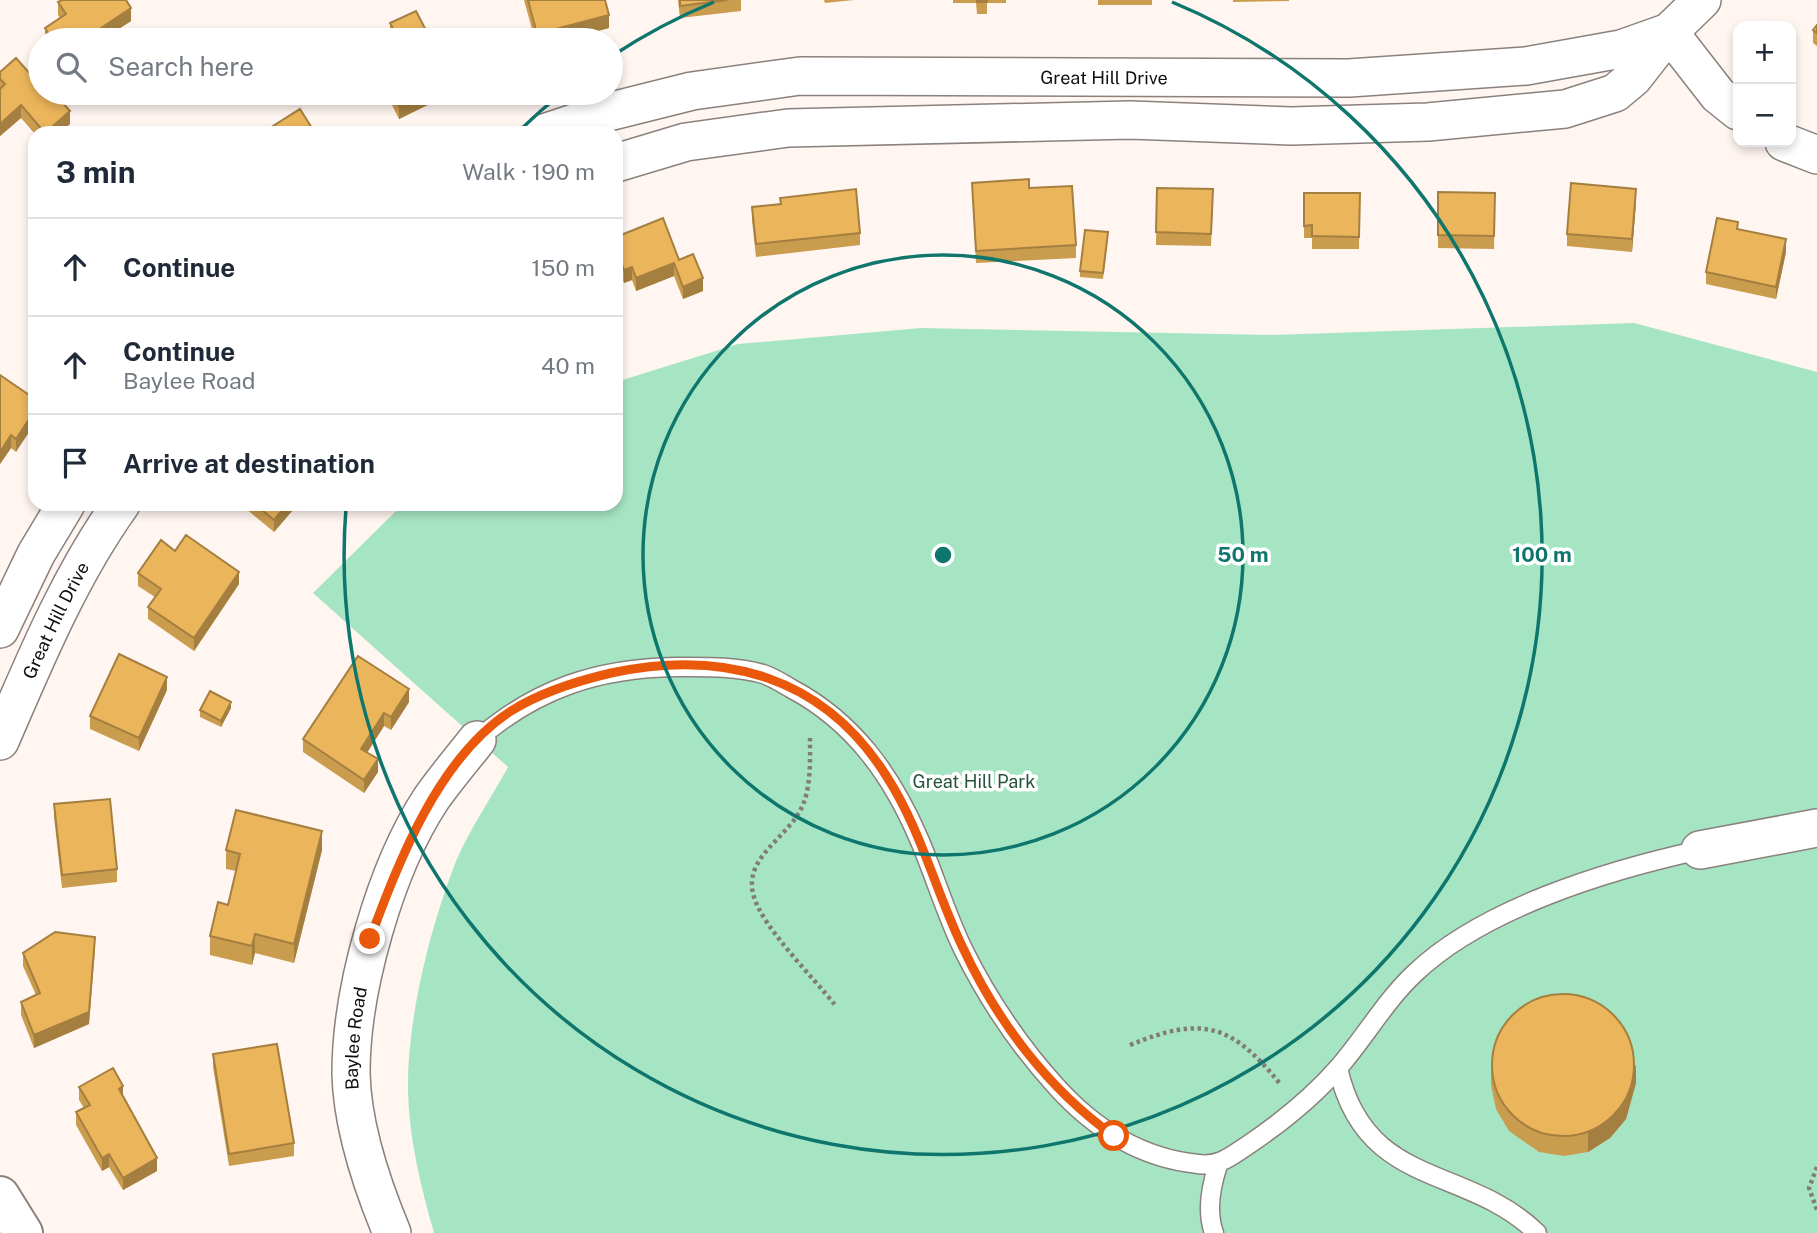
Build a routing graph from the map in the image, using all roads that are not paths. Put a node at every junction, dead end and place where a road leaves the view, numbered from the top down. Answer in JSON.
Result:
{"nodes":[{"id":1,"x":1702,"y":0,"type":"edge"},
{"id":2,"x":1669,"y":33,"type":"junction"},
{"id":3,"x":1733,"y":107,"type":"edge"},
{"id":4,"x":565,"y":126,"type":"edge"},
{"id":5,"x":1796,"y":147,"type":"edge"},
{"id":6,"x":1817,"y":155,"type":"edge"},
{"id":7,"x":623,"y":161,"type":"edge"},
{"id":8,"x":62,"y":511,"type":"edge"},
{"id":9,"x":116,"y":511,"type":"edge"},
{"id":10,"x":0,"y":629,"type":"edge"},
{"id":11,"x":477,"y":740,"type":"joint"},
{"id":12,"x":0,"y":741,"type":"edge"},
{"id":13,"x":1817,"y":828,"type":"edge"},
{"id":14,"x":1700,"y":850,"type":"joint"},
{"id":15,"x":1338,"y":1068,"type":"junction"},
{"id":16,"x":1218,"y":1165,"type":"junction"},
{"id":17,"x":0,"y":1196,"type":"edge"},
{"id":18,"x":23,"y":1233,"type":"edge"},
{"id":19,"x":392,"y":1233,"type":"edge"},
{"id":20,"x":1214,"y":1233,"type":"edge"},
{"id":21,"x":1537,"y":1233,"type":"edge"}],
"edges":[{"from":1,"to":2,"type":"street","name":"Great Hill Drive"},
{"from":2,"to":3,"type":"street"},
{"from":2,"to":4,"type":"street","name":"Great Hill Drive"},
{"from":2,"to":7,"type":"street","name":"Great Hill Drive"},
{"from":5,"to":6,"type":"street"},
{"from":8,"to":10,"type":"street"},
{"from":9,"to":12,"type":"street","name":"Great Hill Drive"},
{"from":11,"to":16,"type":"lane"},
{"from":11,"to":19,"type":"street","name":"Baylee Road"},
{"from":13,"to":14,"type":"street"},
{"from":14,"to":15,"type":"lane"},
{"from":15,"to":16,"type":"lane"},
{"from":15,"to":21,"type":"lane"},
{"from":16,"to":20,"type":"lane"},
{"from":17,"to":18,"type":"street"}]}
